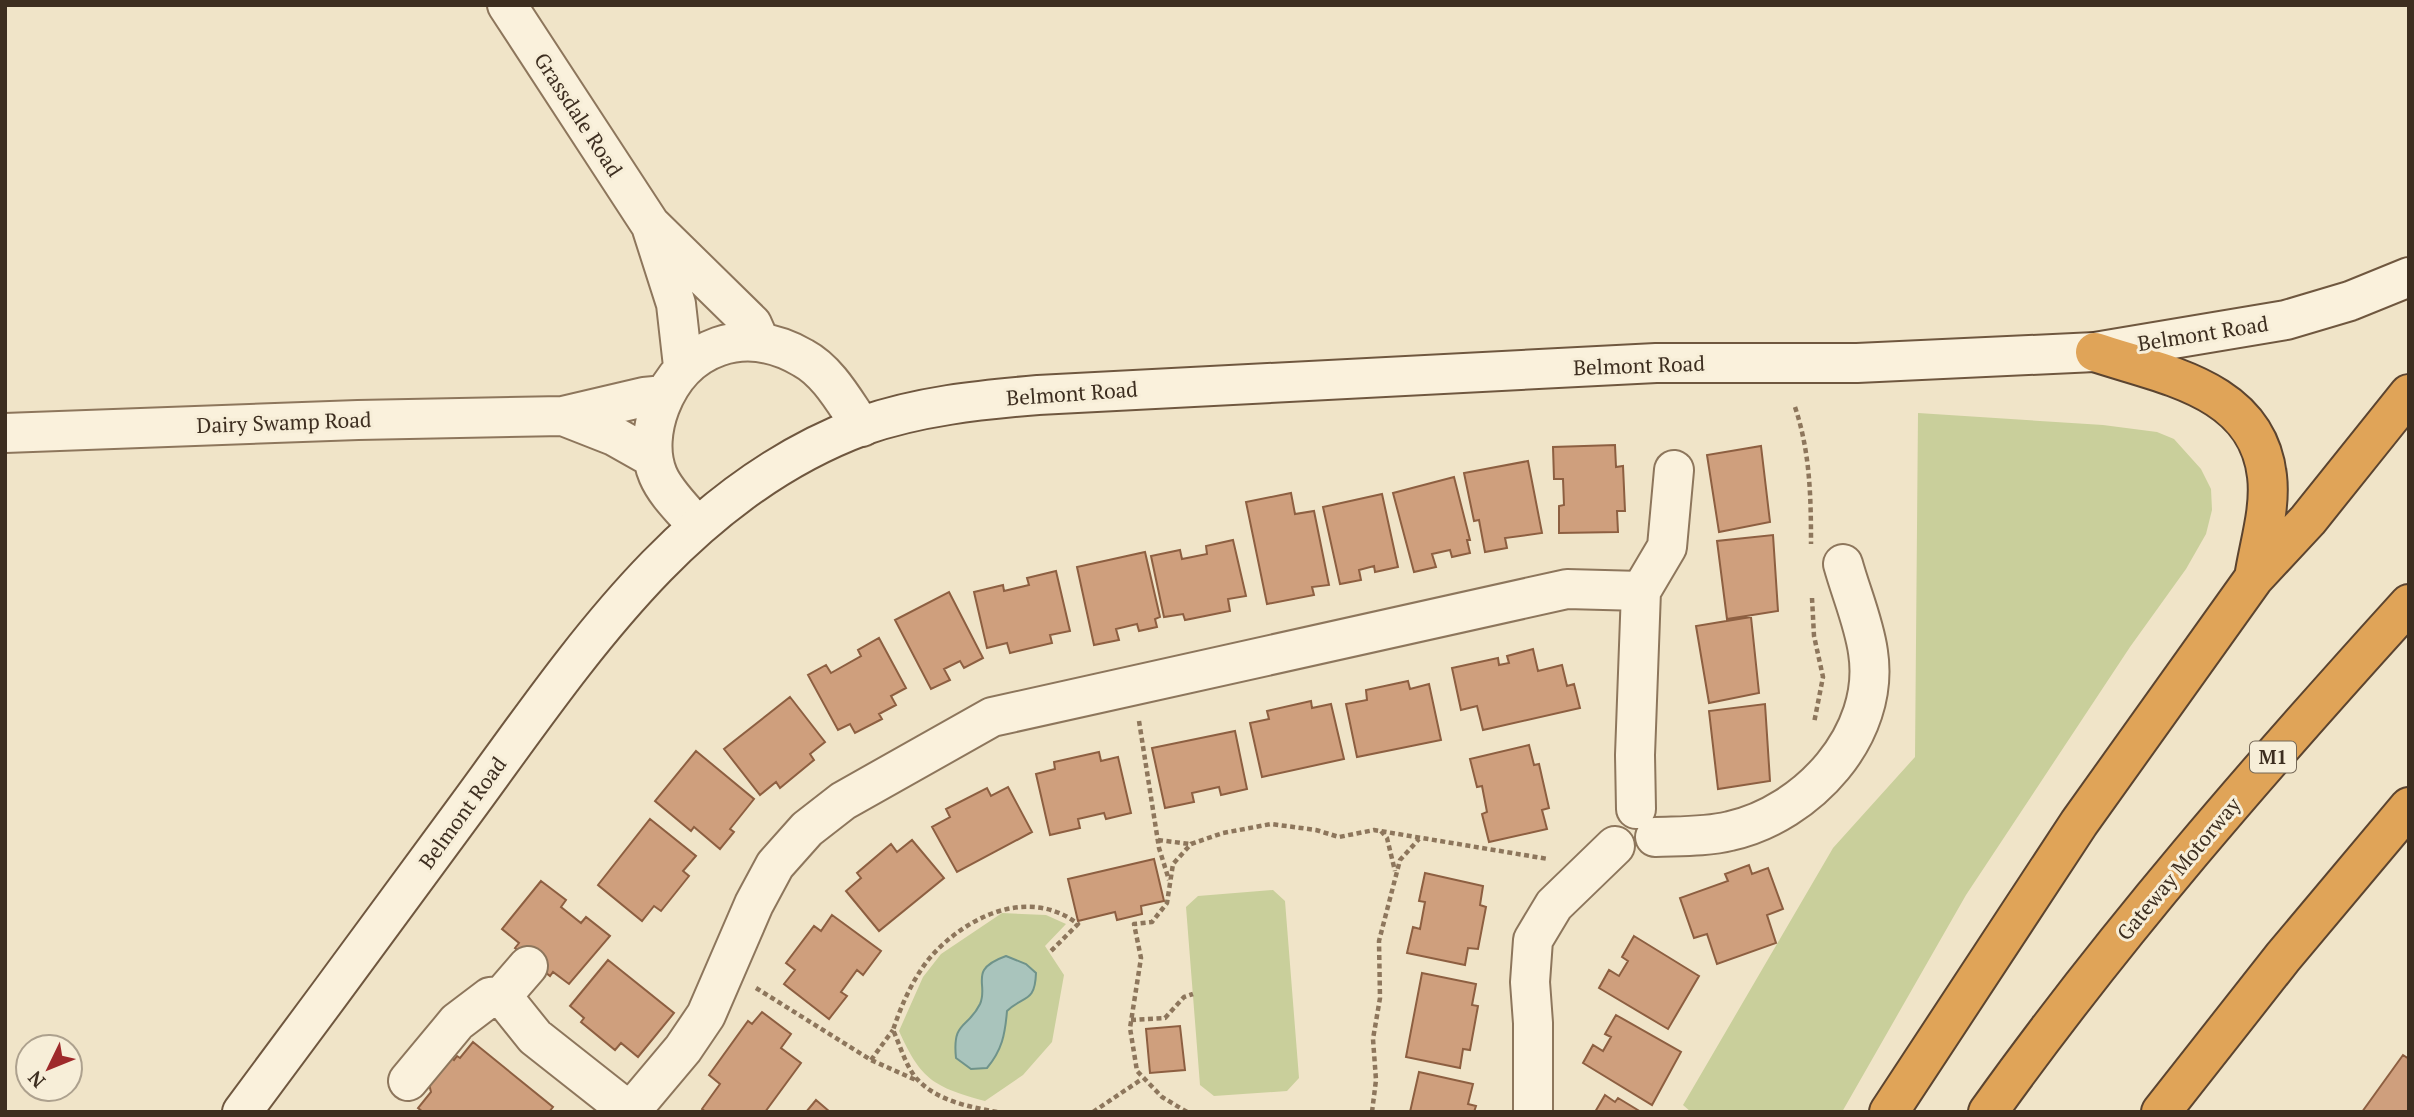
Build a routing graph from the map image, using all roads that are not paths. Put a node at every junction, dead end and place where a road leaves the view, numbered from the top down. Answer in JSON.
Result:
{"nodes":[{"id":1,"x":507,"y":5,"type":"edge"},
{"id":2,"x":650,"y":224,"type":"junction"},
{"id":3,"x":2409,"y":277,"type":"edge"},
{"id":4,"x":760,"y":342,"type":"junction"},
{"id":5,"x":2095,"y":352,"type":"junction"},
{"id":6,"x":674,"y":381,"type":"junction"},
{"id":7,"x":2409,"y":394,"type":"edge"},
{"id":8,"x":563,"y":416,"type":"junction"},
{"id":9,"x":862,"y":426,"type":"junction"},
{"id":10,"x":5,"y":433,"type":"edge"},
{"id":11,"x":653,"y":458,"type":"junction"},
{"id":12,"x":1674,"y":470,"type":"dead end"},
{"id":13,"x":697,"y":526,"type":"junction"},
{"id":14,"x":1843,"y":564,"type":"dead end"},
{"id":15,"x":2254,"y":578,"type":"junction"},
{"id":16,"x":1641,"y":591,"type":"junction"},
{"id":17,"x":2409,"y":604,"type":"edge"},
{"id":18,"x":2409,"y":807,"type":"edge"},
{"id":19,"x":1646,"y":822,"type":"junction"},
{"id":20,"x":528,"y":966,"type":"dead end"},
{"id":21,"x":502,"y":996,"type":"junction"},
{"id":22,"x":408,"y":1081,"type":"dead end"},
{"id":23,"x":242,"y":1112,"type":"edge"},
{"id":24,"x":630,"y":1112,"type":"edge"},
{"id":25,"x":1533,"y":1112,"type":"edge"},
{"id":26,"x":1889,"y":1112,"type":"edge"},
{"id":27,"x":1988,"y":1112,"type":"edge"},
{"id":28,"x":2161,"y":1112,"type":"edge"}],
"edges":[{"from":1,"to":2,"type":"street","name":"Grassdale Road"},
{"from":2,"to":4,"type":"street","name":"Grassdale Road"},
{"from":2,"to":6,"type":"street","name":"Grassdale Road"},
{"from":3,"to":5,"type":"street","name":"Belmont Road"},
{"from":4,"to":6,"type":"street"},
{"from":4,"to":9,"type":"street"},
{"from":5,"to":9,"type":"street","name":"Belmont Road"},
{"from":5,"to":15,"type":"highway"},
{"from":6,"to":8,"type":"street","name":"Dairy Swamp Road"},
{"from":6,"to":11,"type":"street"},
{"from":7,"to":15,"type":"highway"},
{"from":8,"to":10,"type":"street","name":"Dairy Swamp Road"},
{"from":8,"to":11,"type":"street","name":"Dairy Swamp Road"},
{"from":9,"to":13,"type":"street","name":"Belmont Road"},
{"from":11,"to":13,"type":"street"},
{"from":12,"to":16,"type":"street"},
{"from":13,"to":23,"type":"street","name":"Belmont Road"},
{"from":14,"to":19,"type":"street"},
{"from":15,"to":26,"type":"highway"},
{"from":16,"to":19,"type":"street"},
{"from":16,"to":24,"type":"street"},
{"from":17,"to":27,"type":"highway","name":"Gateway Motorway","number":"M1"},
{"from":18,"to":28,"type":"highway"},
{"from":19,"to":25,"type":"street"},
{"from":20,"to":21,"type":"street"},
{"from":21,"to":22,"type":"street"},
{"from":21,"to":24,"type":"street"}]}
